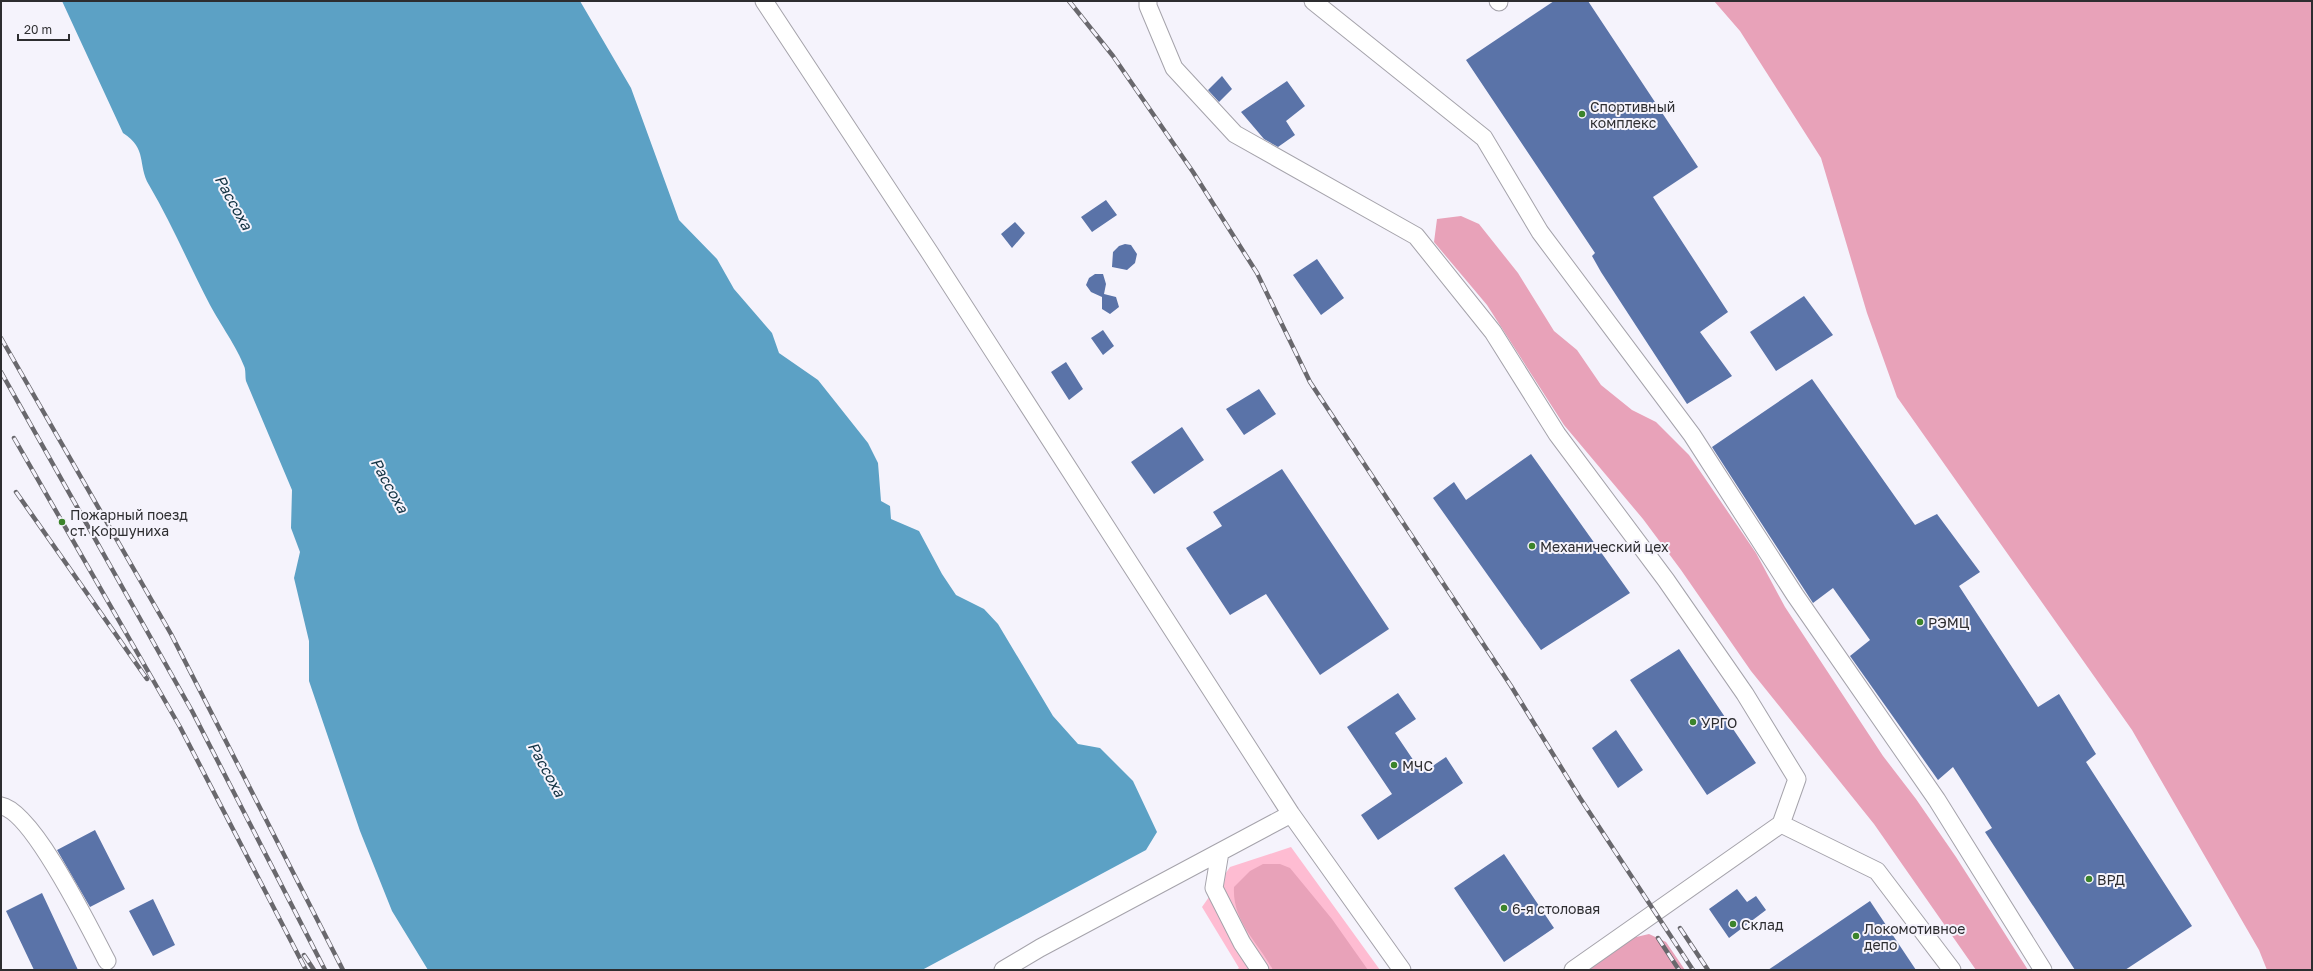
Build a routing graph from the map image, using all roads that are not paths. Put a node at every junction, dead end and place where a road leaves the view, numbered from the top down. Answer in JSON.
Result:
{"nodes":[{"id":1,"x":764,"y":1,"type":"edge"},
{"id":2,"x":1148,"y":1,"type":"edge"},
{"id":3,"x":1312,"y":1,"type":"edge"},
{"id":4,"x":1,"y":806,"type":"edge"},
{"id":5,"x":1291,"y":814,"type":"junction"},
{"id":6,"x":1781,"y":824,"type":"junction"},
{"id":7,"x":1220,"y":852,"type":"junction"},
{"id":8,"x":107,"y":961,"type":"dead end"},
{"id":9,"x":1003,"y":970,"type":"edge"},
{"id":10,"x":1260,"y":970,"type":"edge"},
{"id":11,"x":1402,"y":970,"type":"edge"},
{"id":12,"x":1573,"y":970,"type":"edge"},
{"id":13,"x":1952,"y":970,"type":"edge"},
{"id":14,"x":2043,"y":970,"type":"edge"}],
"edges":[{"from":1,"to":5,"type":"street"},
{"from":2,"to":6,"type":"street"},
{"from":3,"to":14,"type":"street"},
{"from":4,"to":8,"type":"street"},
{"from":5,"to":7,"type":"street"},
{"from":5,"to":11,"type":"street"},
{"from":6,"to":12,"type":"street"},
{"from":6,"to":13,"type":"street"},
{"from":7,"to":9,"type":"street"},
{"from":7,"to":10,"type":"street"}]}
